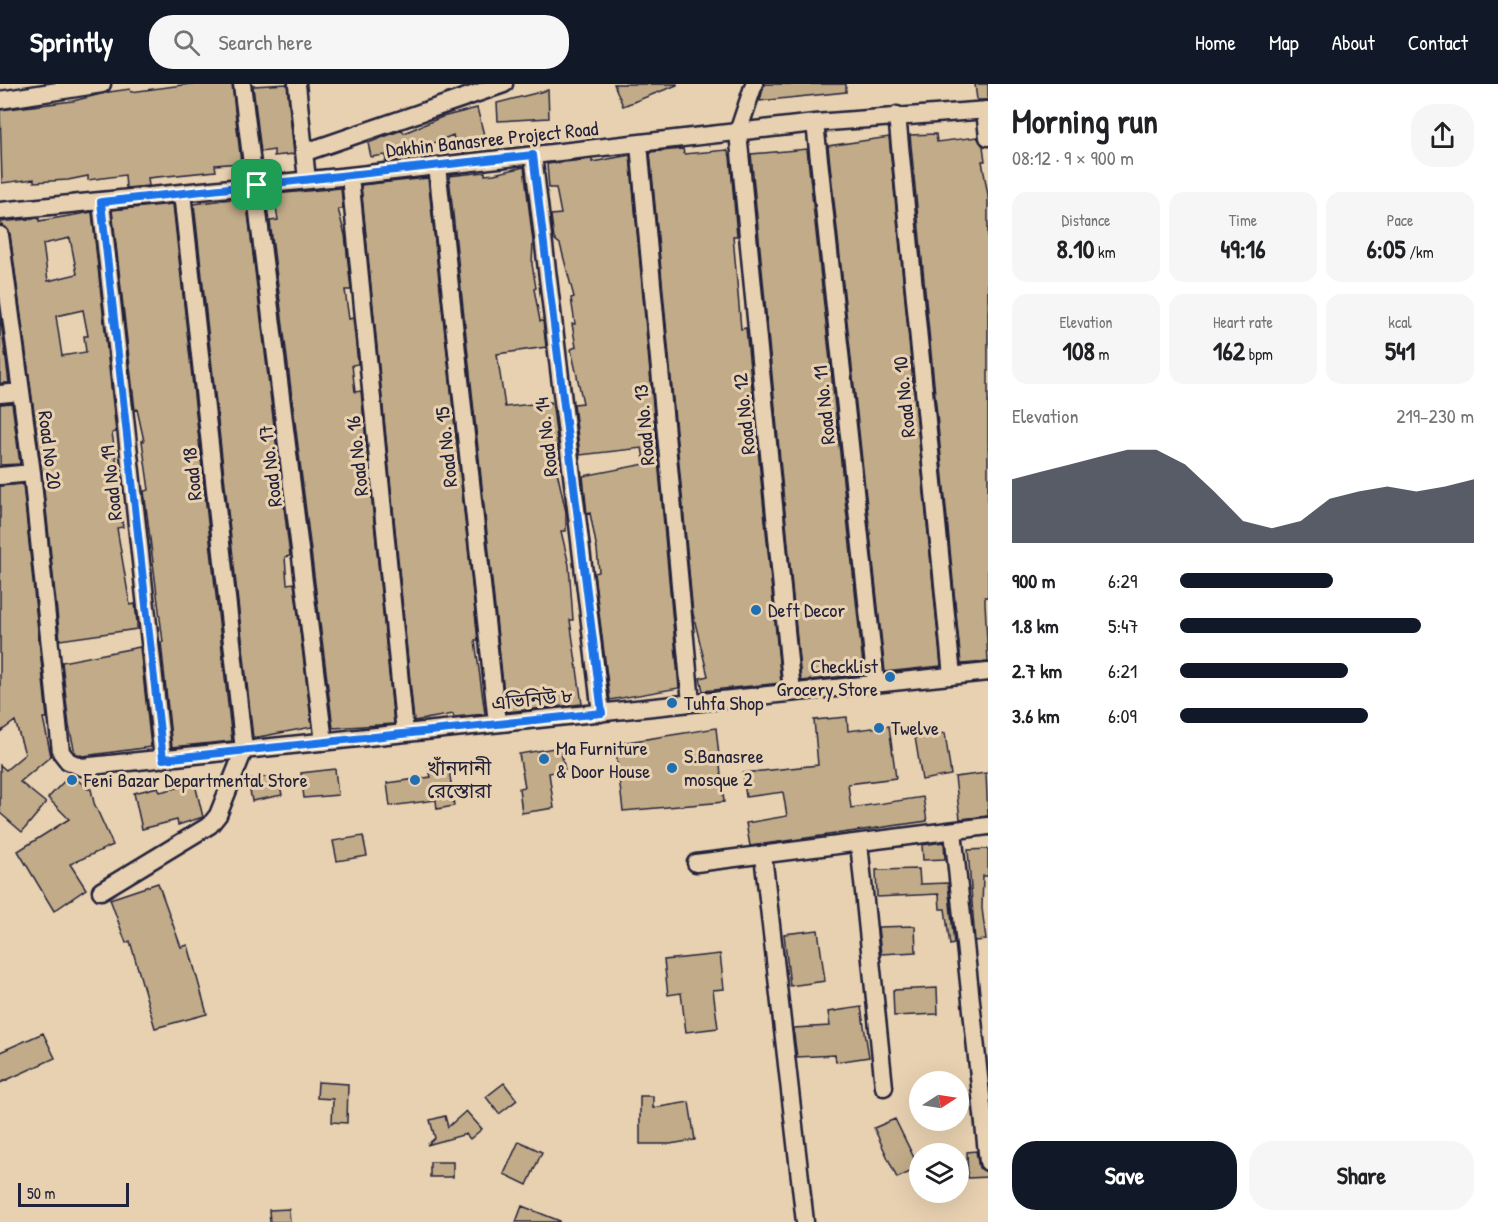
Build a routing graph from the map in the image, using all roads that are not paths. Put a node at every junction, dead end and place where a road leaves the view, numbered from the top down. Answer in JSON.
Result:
{"nodes":[{"id":1,"x":102,"y":84,"type":"edge"},
{"id":2,"x":242,"y":84,"type":"edge"},
{"id":3,"x":297,"y":84,"type":"edge"},
{"id":4,"x":504,"y":84,"type":"edge"},
{"id":5,"x":754,"y":84,"type":"edge"},
{"id":6,"x":0,"y":100,"type":"edge"},
{"id":7,"x":987,"y":110,"type":"edge"},
{"id":8,"x":897,"y":115,"type":"junction"},
{"id":9,"x":815,"y":123,"type":"junction"},
{"id":10,"x":738,"y":132,"type":"junction"},
{"id":11,"x":988,"y":137,"type":"edge"},
{"id":12,"x":639,"y":144,"type":"junction"},
{"id":13,"x":306,"y":152,"type":"junction"},
{"id":14,"x":533,"y":155,"type":"junction"},
{"id":15,"x":437,"y":166,"type":"junction"},
{"id":16,"x":350,"y":176,"type":"junction"},
{"id":17,"x":308,"y":180,"type":"junction"},
{"id":18,"x":257,"y":185,"type":"junction"},
{"id":19,"x":182,"y":193,"type":"junction"},
{"id":20,"x":101,"y":202,"type":"junction"},
{"id":21,"x":0,"y":211,"type":"edge"},
{"id":22,"x":0,"y":235,"type":"edge"},
{"id":23,"x":4,"y":296,"type":"edge"},
{"id":24,"x":21,"y":392,"type":"junction"},
{"id":25,"x":0,"y":394,"type":"edge"},
{"id":26,"x":32,"y":473,"type":"junction"},
{"id":27,"x":0,"y":476,"type":"edge"},
{"id":28,"x":988,"y":672,"type":"edge"},
{"id":29,"x":952,"y":676,"type":"junction"},
{"id":30,"x":876,"y":684,"type":"junction"},
{"id":31,"x":792,"y":692,"type":"junction"},
{"id":32,"x":691,"y":703,"type":"junction"},
{"id":33,"x":602,"y":713,"type":"junction"},
{"id":34,"x":497,"y":723,"type":"junction"},
{"id":35,"x":405,"y":733,"type":"junction"},
{"id":36,"x":324,"y":742,"type":"junction"},
{"id":37,"x":244,"y":750,"type":"junction"},
{"id":38,"x":163,"y":759,"type":"junction"},
{"id":39,"x":81,"y":767,"type":"joint"},
{"id":40,"x":988,"y":826,"type":"edge"},
{"id":41,"x":954,"y":831,"type":"junction"},
{"id":42,"x":859,"y":843,"type":"junction"},
{"id":43,"x":763,"y":855,"type":"junction"},
{"id":44,"x":696,"y":863,"type":"dead end"},
{"id":45,"x":101,"y":891,"type":"dead end"},
{"id":46,"x":884,"y":1087,"type":"dead end"},
{"id":47,"x":988,"y":1162,"type":"edge"},
{"id":48,"x":805,"y":1222,"type":"edge"}],
"edges":[{"from":1,"to":6,"type":"street"},
{"from":2,"to":18,"type":"street","name":"Road No. 17"},
{"from":3,"to":13,"type":"street"},
{"from":4,"to":13,"type":"street"},
{"from":5,"to":10,"type":"street"},
{"from":7,"to":8,"type":"street","name":"Dakhin Banasree Project Road"},
{"from":7,"to":11,"type":"street"},
{"from":8,"to":9,"type":"street","name":"Dakhin Banasree Project Road"},
{"from":8,"to":29,"type":"street","name":"Road No. 10"},
{"from":9,"to":10,"type":"street","name":"Dakhin Banasree Project Road"},
{"from":9,"to":30,"type":"street","name":"Road No. 11"},
{"from":10,"to":12,"type":"street","name":"Dakhin Banasree Project Road"},
{"from":10,"to":31,"type":"street","name":"Road No. 12"},
{"from":12,"to":14,"type":"street","name":"Dakhin Banasree Project Road"},
{"from":12,"to":32,"type":"street","name":"Road No. 13"},
{"from":13,"to":17,"type":"street"},
{"from":14,"to":15,"type":"street","name":"Dakhin Banasree Project Road"},
{"from":14,"to":33,"type":"street","name":"Road No. 14"},
{"from":15,"to":16,"type":"street","name":"Dakhin Banasree Project Road"},
{"from":15,"to":34,"type":"street","name":"Road No. 15"},
{"from":16,"to":17,"type":"street","name":"Dakhin Banasree Project Road"},
{"from":16,"to":35,"type":"street","name":"Road No. 16"},
{"from":17,"to":18,"type":"street","name":"Dakhin Banasree Project Road"},
{"from":18,"to":19,"type":"street","name":"Dakhin Banasree Project Road"},
{"from":18,"to":36,"type":"street","name":"Road No. 17"},
{"from":19,"to":20,"type":"street","name":"Dakhin Banasree Project Road"},
{"from":19,"to":37,"type":"street","name":"Road 18"},
{"from":20,"to":21,"type":"street","name":"Dakhin Banasree Project Road"},
{"from":20,"to":38,"type":"street","name":"Road No 19"},
{"from":22,"to":23,"type":"street","name":"Road No 20"},
{"from":23,"to":24,"type":"street","name":"Road No 20"},
{"from":24,"to":25,"type":"street"},
{"from":24,"to":26,"type":"street","name":"Road No 20"},
{"from":26,"to":27,"type":"street"},
{"from":26,"to":39,"type":"street","name":"Road No 20"},
{"from":28,"to":29,"type":"street","name":"এভিনিউ ৮"},
{"from":29,"to":30,"type":"street","name":"এভিনিউ ৮"},
{"from":30,"to":31,"type":"street","name":"এভিনিউ ৮"},
{"from":31,"to":32,"type":"street","name":"এভিনিউ ৮"},
{"from":32,"to":33,"type":"street","name":"এভিনিউ ৮"},
{"from":33,"to":34,"type":"street","name":"এভিনিউ ৮"},
{"from":34,"to":35,"type":"street","name":"এভিনিউ ৮"},
{"from":35,"to":36,"type":"street","name":"এভিনিউ ৮"},
{"from":36,"to":37,"type":"street","name":"এভিনিউ ৮"},
{"from":37,"to":38,"type":"street","name":"এভিনিউ ৮"},
{"from":37,"to":45,"type":"street"},
{"from":38,"to":39,"type":"street","name":"এভিনিউ ৮"},
{"from":40,"to":41,"type":"street"},
{"from":41,"to":42,"type":"street"},
{"from":41,"to":47,"type":"street"},
{"from":42,"to":43,"type":"street"},
{"from":42,"to":46,"type":"street"},
{"from":43,"to":44,"type":"street"},
{"from":43,"to":48,"type":"street"}]}
